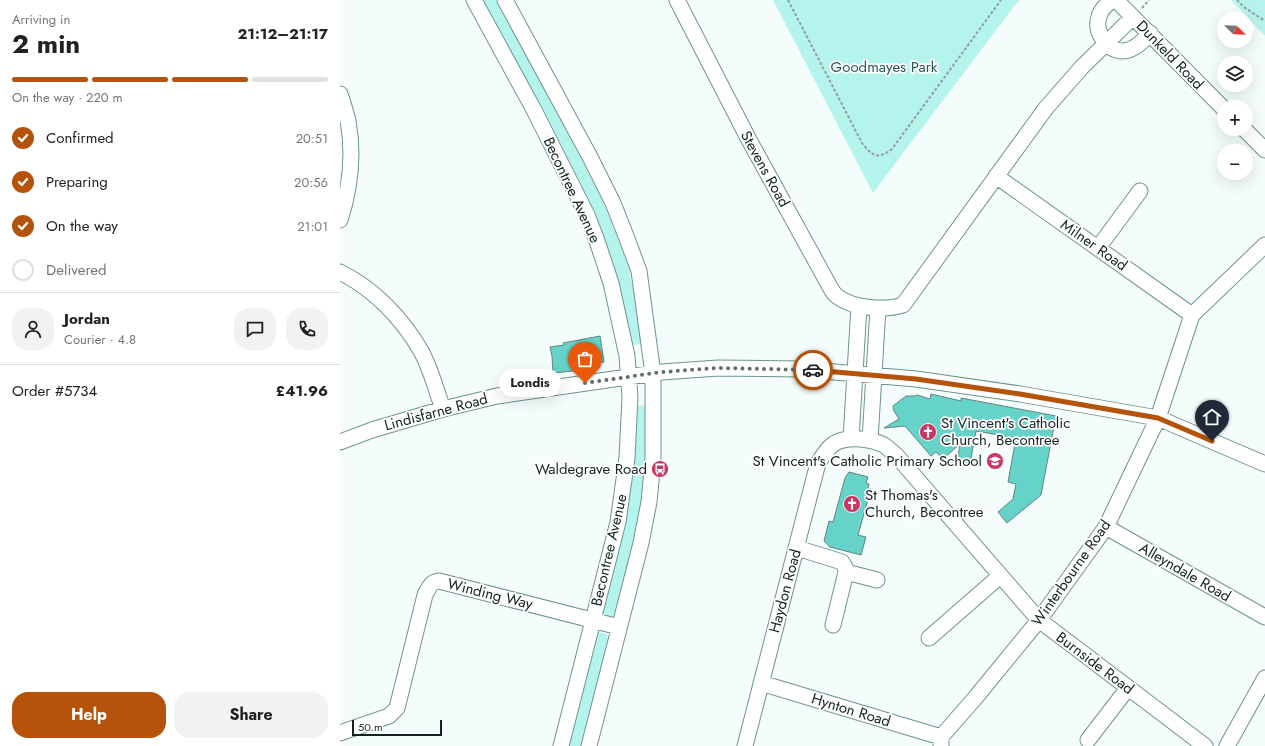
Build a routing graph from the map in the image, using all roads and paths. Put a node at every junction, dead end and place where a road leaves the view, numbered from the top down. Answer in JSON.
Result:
{"nodes":[{"id":1,"x":474,"y":0,"type":"edge"},
{"id":2,"x":505,"y":0,"type":"edge"},
{"id":3,"x":677,"y":0,"type":"edge"},
{"id":4,"x":788,"y":0,"type":"edge"},
{"id":5,"x":1001,"y":0,"type":"edge"},
{"id":6,"x":1237,"y":0,"type":"edge"},
{"id":7,"x":1133,"y":17,"type":"junction"},
{"id":8,"x":1265,"y":20,"type":"edge"},
{"id":9,"x":1150,"y":33,"type":"junction"},
{"id":10,"x":1106,"y":43,"type":"junction"},
{"id":11,"x":340,"y":94,"type":"edge"},
{"id":12,"x":1217,"y":103,"type":"edge"},
{"id":13,"x":1251,"y":136,"type":"edge"},
{"id":14,"x":1265,"y":150,"type":"edge"},
{"id":15,"x":996,"y":176,"type":"junction"},
{"id":16,"x":1140,"y":191,"type":"dead end"},
{"id":17,"x":340,"y":220,"type":"edge"},
{"id":18,"x":1265,"y":245,"type":"edge"},
{"id":19,"x":1098,"y":248,"type":"junction"},
{"id":20,"x":340,"y":272,"type":"edge"},
{"id":21,"x":859,"y":306,"type":"junction"},
{"id":22,"x":878,"y":308,"type":"junction"},
{"id":23,"x":1192,"y":315,"type":"junction"},
{"id":24,"x":653,"y":374,"type":"junction"},
{"id":25,"x":855,"y":374,"type":"junction"},
{"id":26,"x":874,"y":376,"type":"junction"},
{"id":27,"x":629,"y":377,"type":"junction"},
{"id":28,"x":443,"y":409,"type":"junction"},
{"id":29,"x":1158,"y":418,"type":"junction"},
{"id":30,"x":844,"y":440,"type":"junction"},
{"id":31,"x":870,"y":440,"type":"junction"},
{"id":32,"x":340,"y":442,"type":"edge"},
{"id":33,"x":1265,"y":464,"type":"edge"},
{"id":34,"x":1106,"y":527,"type":"junction"},
{"id":35,"x":796,"y":548,"type":"junction"},
{"id":36,"x":846,"y":572,"type":"junction"},
{"id":37,"x":1000,"y":576,"type":"junction"},
{"id":38,"x":877,"y":580,"type":"dead end"},
{"id":39,"x":1265,"y":618,"type":"edge"},
{"id":40,"x":1039,"y":620,"type":"junction"},
{"id":41,"x":593,"y":621,"type":"junction"},
{"id":42,"x":833,"y":625,"type":"dead end"},
{"id":43,"x":619,"y":627,"type":"junction"},
{"id":44,"x":929,"y":638,"type":"dead end"},
{"id":45,"x":1265,"y":678,"type":"edge"},
{"id":46,"x":761,"y":683,"type":"junction"},
{"id":47,"x":1128,"y":688,"type":"junction"},
{"id":48,"x":340,"y":734,"type":"edge"},
{"id":49,"x":1088,"y":740,"type":"dead end"},
{"id":50,"x":941,"y":742,"type":"edge"},
{"id":51,"x":343,"y":746,"type":"edge"},
{"id":52,"x":561,"y":746,"type":"edge"},
{"id":53,"x":589,"y":746,"type":"edge"},
{"id":54,"x":745,"y":746,"type":"edge"},
{"id":55,"x":1205,"y":746,"type":"edge"},
{"id":56,"x":1226,"y":746,"type":"edge"}],
"edges":[{"from":1,"to":27,"type":"street","name":"Becontree Avenue"},
{"from":2,"to":24,"type":"street","name":"Becontree Avenue"},
{"from":3,"to":21,"type":"street","name":"Stevens Road"},
{"from":4,"to":5,"type":"path"},
{"from":6,"to":8,"type":"path"},
{"from":7,"to":9,"type":"street","name":"Dunkeld Road"},
{"from":7,"to":10,"type":"street","name":"Stevens Road"},
{"from":7,"to":10,"type":"street","name":"Dunkeld Road"},
{"from":9,"to":10,"type":"street"},
{"from":9,"to":12,"type":"street","name":"Dunkeld Road"},
{"from":10,"to":15,"type":"street","name":"Stevens Road"},
{"from":11,"to":17,"type":"street"},
{"from":13,"to":14,"type":"street"},
{"from":15,"to":19,"type":"street","name":"Milner Road"},
{"from":15,"to":22,"type":"street","name":"Stevens Road"},
{"from":16,"to":19,"type":"street"},
{"from":18,"to":23,"type":"street","name":"Winterbourne Road"},
{"from":19,"to":23,"type":"street","name":"Milner Road"},
{"from":20,"to":28,"type":"street"},
{"from":21,"to":22,"type":"street","name":"Stevens Road"},
{"from":21,"to":25,"type":"street"},
{"from":22,"to":26,"type":"street"},
{"from":23,"to":29,"type":"street","name":"Winterbourne Road"},
{"from":24,"to":25,"type":"street"},
{"from":24,"to":27,"type":"street"},
{"from":24,"to":43,"type":"street","name":"Becontree Avenue"},
{"from":25,"to":26,"type":"street"},
{"from":25,"to":30,"type":"street"},
{"from":26,"to":29,"type":"street"},
{"from":26,"to":31,"type":"street"},
{"from":27,"to":28,"type":"street","name":"Lindisfarne Road"},
{"from":27,"to":41,"type":"street","name":"Becontree Avenue"},
{"from":28,"to":32,"type":"street","name":"Lindisfarne Road"},
{"from":29,"to":33,"type":"street"},
{"from":29,"to":34,"type":"street","name":"Winterbourne Road"},
{"from":30,"to":31,"type":"street","name":"Burnside Road"},
{"from":30,"to":35,"type":"street","name":"Haydon Road"},
{"from":31,"to":37,"type":"street","name":"Burnside Road"},
{"from":34,"to":39,"type":"street","name":"Alleyndale Road"},
{"from":34,"to":40,"type":"street","name":"Winterbourne Road"},
{"from":35,"to":36,"type":"street"},
{"from":35,"to":46,"type":"street","name":"Haydon Road"},
{"from":36,"to":38,"type":"street"},
{"from":36,"to":42,"type":"street"},
{"from":37,"to":40,"type":"street","name":"Burnside Road"},
{"from":37,"to":44,"type":"street"},
{"from":40,"to":47,"type":"street","name":"Burnside Road"},
{"from":40,"to":50,"type":"street","name":"Winterbourne Road"},
{"from":41,"to":43,"type":"street","name":"Winding Way"},
{"from":41,"to":48,"type":"street","name":"Winding Way"},
{"from":41,"to":52,"type":"street","name":"Becontree Avenue"},
{"from":43,"to":53,"type":"street","name":"Becontree Avenue"},
{"from":45,"to":56,"type":"street"},
{"from":46,"to":50,"type":"street","name":"Hynton Road"},
{"from":46,"to":54,"type":"street","name":"Haydon Road"},
{"from":47,"to":49,"type":"street"},
{"from":47,"to":55,"type":"street","name":"Burnside Road"},
{"from":48,"to":51,"type":"street","name":"Winding Way"}]}
